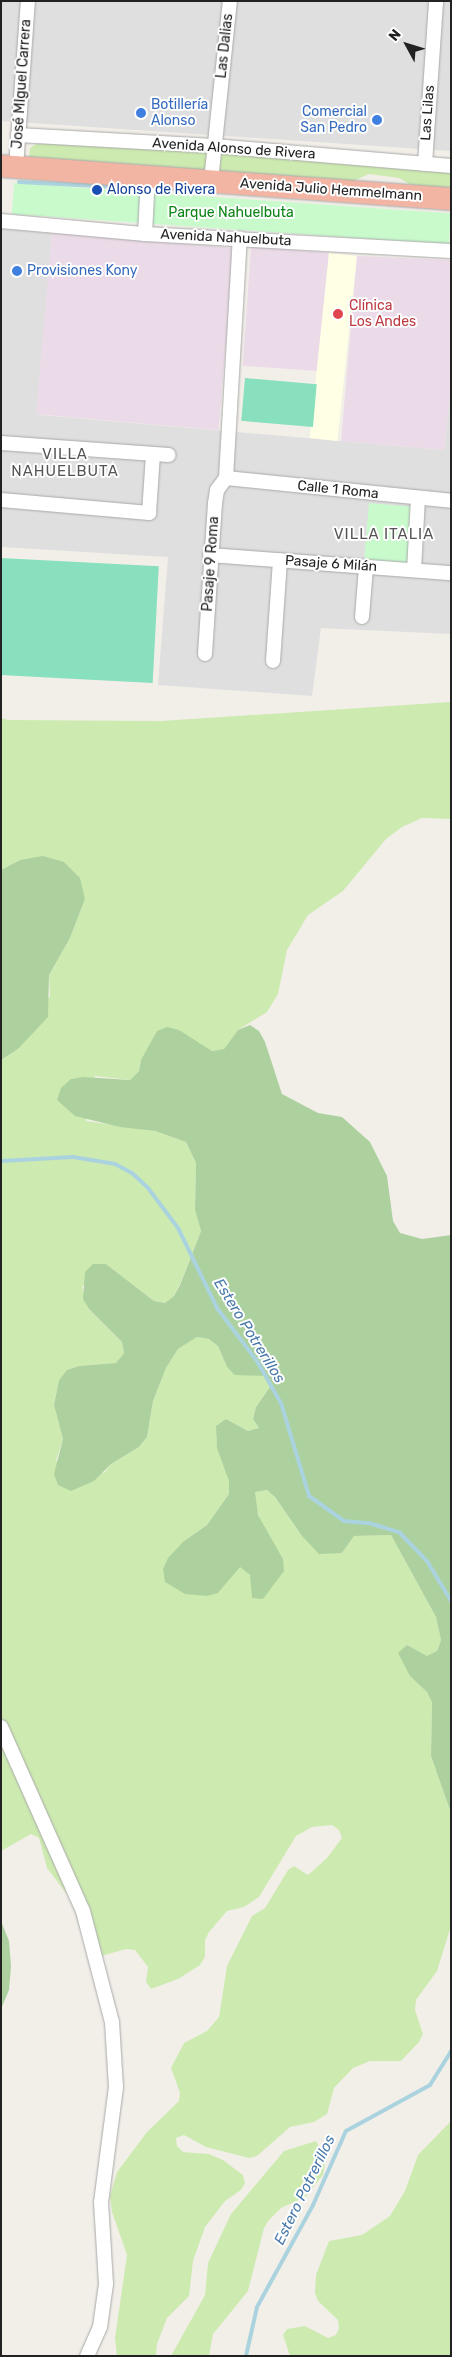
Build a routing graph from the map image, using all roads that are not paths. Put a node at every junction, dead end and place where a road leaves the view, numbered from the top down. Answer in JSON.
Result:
{"nodes":[{"id":1,"x":28,"y":1,"type":"edge"},
{"id":2,"x":230,"y":1,"type":"edge"},
{"id":3,"x":436,"y":1,"type":"edge"},
{"id":4,"x":18,"y":135,"type":"junction"},
{"id":5,"x":214,"y":146,"type":"junction"},
{"id":6,"x":425,"y":164,"type":"junction"},
{"id":7,"x":451,"y":166,"type":"edge"},
{"id":8,"x":9,"y":167,"type":"edge"},
{"id":9,"x":148,"y":176,"type":"junction"},
{"id":10,"x":210,"y":181,"type":"junction"},
{"id":11,"x":451,"y":199,"type":"edge"},
{"id":12,"x":1,"y":222,"type":"edge"},
{"id":13,"x":145,"y":234,"type":"junction"},
{"id":14,"x":240,"y":238,"type":"junction"},
{"id":15,"x":451,"y":251,"type":"edge"},
{"id":16,"x":1,"y":443,"type":"edge"},
{"id":17,"x":153,"y":454,"type":"junction"},
{"id":18,"x":169,"y":456,"type":"dead end"},
{"id":19,"x":226,"y":478,"type":"junction"},
{"id":20,"x":418,"y":498,"type":"junction"},
{"id":21,"x":1,"y":500,"type":"edge"},
{"id":22,"x":451,"y":501,"type":"edge"},
{"id":23,"x":210,"y":555,"type":"junction"},
{"id":24,"x":280,"y":560,"type":"junction"},
{"id":25,"x":366,"y":567,"type":"junction"},
{"id":26,"x":414,"y":570,"type":"junction"},
{"id":27,"x":451,"y":573,"type":"edge"},
{"id":28,"x":362,"y":617,"type":"dead end"},
{"id":29,"x":205,"y":654,"type":"dead end"},
{"id":30,"x":273,"y":661,"type":"dead end"},
{"id":31,"x":1,"y":1727,"type":"edge"},
{"id":32,"x":87,"y":2356,"type":"edge"}],
"edges":[{"from":1,"to":4,"type":"street","name":"José MIguel Carrera"},
{"from":2,"to":5,"type":"street","name":"Las Dalias"},
{"from":3,"to":6,"type":"street","name":"Las Lilas"},
{"from":4,"to":5,"type":"street","name":"Avenida Alonso de Rivera"},
{"from":4,"to":8,"type":"street","name":"José MIguel Carrera"},
{"from":5,"to":6,"type":"street","name":"Avenida Alonso de Rivera"},
{"from":5,"to":10,"type":"street","name":"Las Dalias"},
{"from":6,"to":7,"type":"street","name":"Avenida Alonso de Rivera"},
{"from":8,"to":9,"type":"highway","name":"Avenida Julio Hemmelmann"},
{"from":9,"to":10,"type":"highway","name":"Avenida Julio Hemmelmann"},
{"from":9,"to":13,"type":"street"},
{"from":10,"to":11,"type":"highway","name":"Avenida Julio Hemmelmann"},
{"from":12,"to":13,"type":"street","name":"Avenida Nahuelbuta"},
{"from":13,"to":14,"type":"street","name":"Avenida Nahuelbuta"},
{"from":14,"to":15,"type":"street","name":"Avenida Nahuelbuta"},
{"from":14,"to":19,"type":"street"},
{"from":16,"to":17,"type":"street"},
{"from":17,"to":18,"type":"street"},
{"from":17,"to":21,"type":"street"},
{"from":19,"to":20,"type":"street","name":"Calle 1 Roma"},
{"from":19,"to":23,"type":"street","name":"Pasaje 9 Roma"},
{"from":20,"to":22,"type":"street","name":"Calle 1 Roma"},
{"from":20,"to":26,"type":"street"},
{"from":23,"to":24,"type":"street","name":"Pasaje 6 Milán"},
{"from":23,"to":29,"type":"street","name":"Pasaje 9 Roma"},
{"from":24,"to":25,"type":"street","name":"Pasaje 6 Milán"},
{"from":24,"to":30,"type":"street"},
{"from":25,"to":26,"type":"street","name":"Pasaje 6 Milán"},
{"from":25,"to":28,"type":"street"},
{"from":26,"to":27,"type":"street","name":"Pasaje 6 Milán"},
{"from":31,"to":32,"type":"street"}]}
